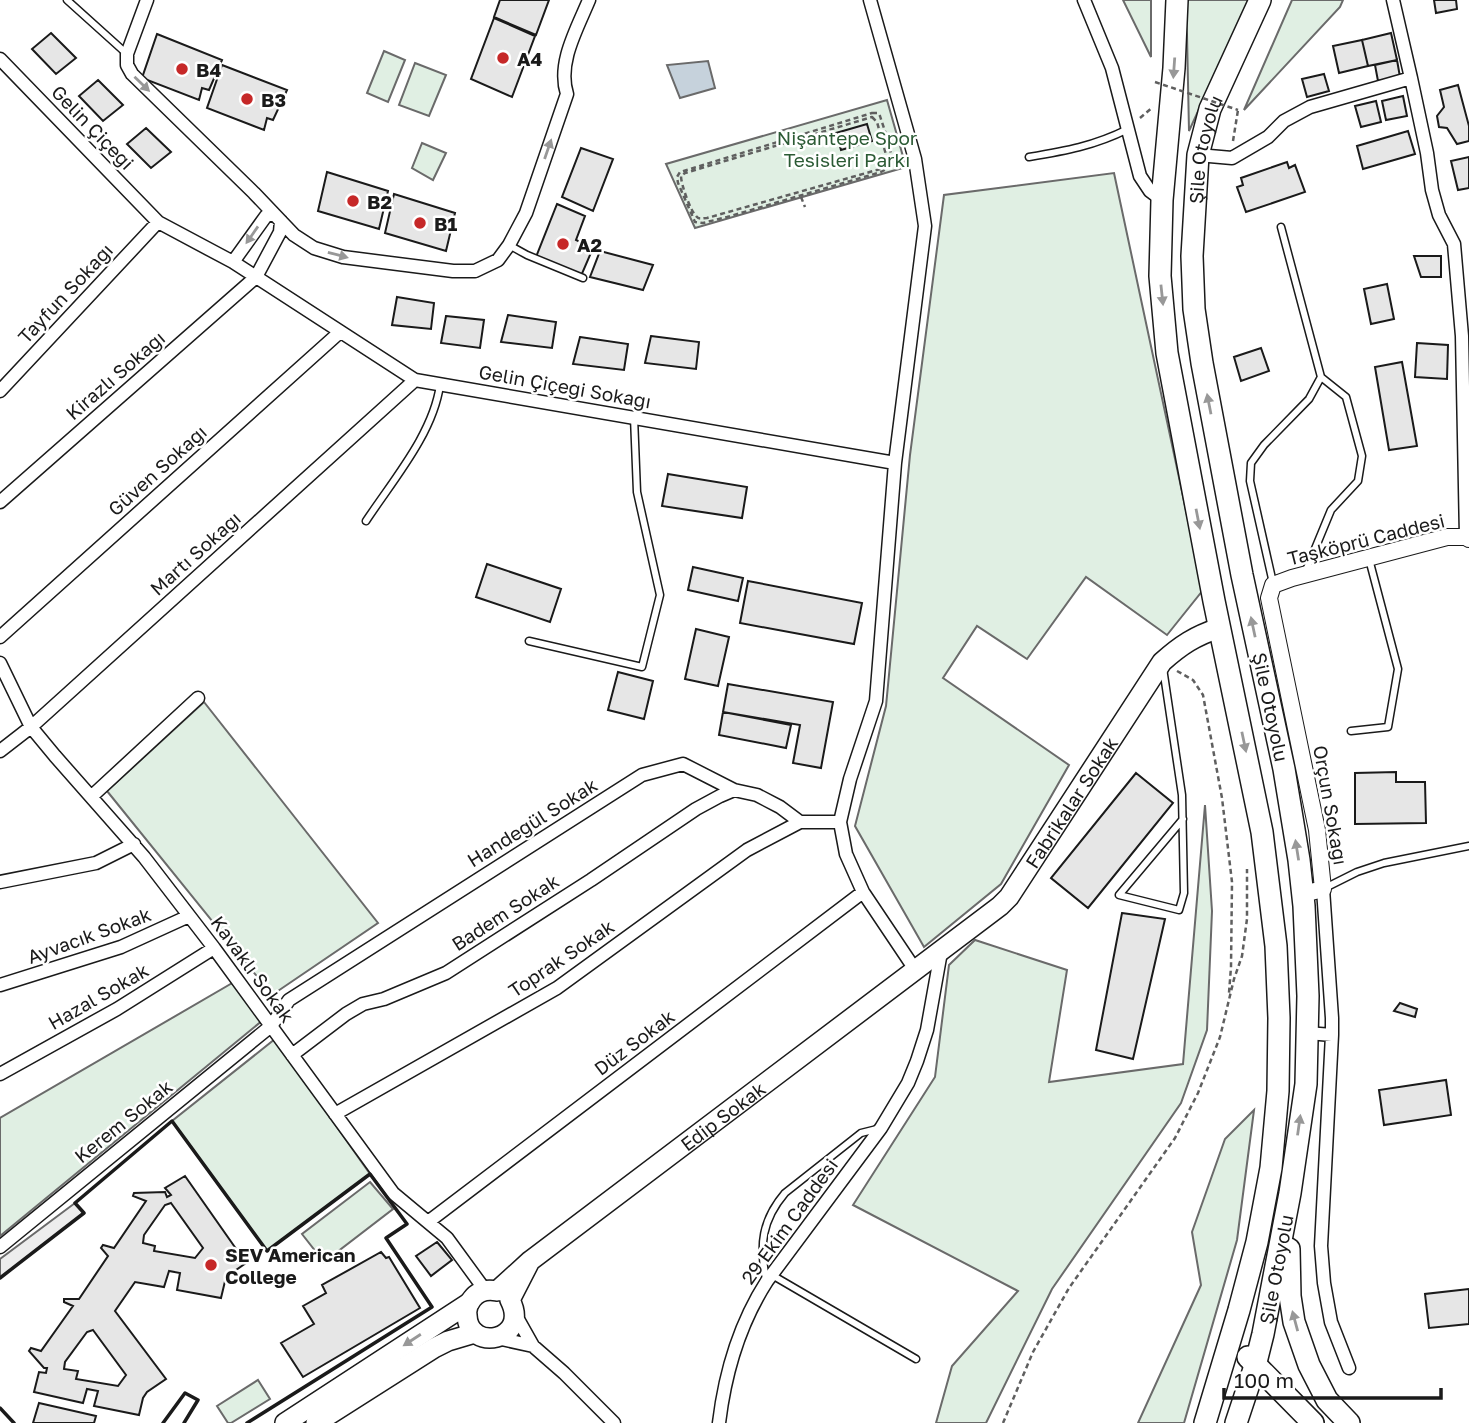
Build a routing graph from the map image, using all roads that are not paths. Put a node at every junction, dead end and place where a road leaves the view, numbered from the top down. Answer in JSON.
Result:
{"nodes":[{"id":1,"x":67,"y":0,"type":"edge"},
{"id":2,"x":147,"y":0,"type":"edge"},
{"id":3,"x":589,"y":0,"type":"edge"},
{"id":4,"x":870,"y":0,"type":"edge"},
{"id":5,"x":1084,"y":0,"type":"edge"},
{"id":6,"x":1177,"y":0,"type":"edge"},
{"id":7,"x":1260,"y":0,"type":"edge"},
{"id":8,"x":1393,"y":0,"type":"edge"},
{"id":9,"x":127,"y":54,"type":"junction"},
{"id":10,"x":0,"y":59,"type":"edge"},
{"id":11,"x":1411,"y":78,"type":"junction"},
{"id":12,"x":1128,"y":130,"type":"junction"},
{"id":13,"x":1198,"y":155,"type":"junction"},
{"id":14,"x":1029,"y":157,"type":"dead end"},
{"id":15,"x":1162,"y":200,"type":"junction"},
{"id":16,"x":277,"y":217,"type":"junction"},
{"id":17,"x":158,"y":222,"type":"junction"},
{"id":18,"x":1281,"y":226,"type":"dead end"},
{"id":19,"x":509,"y":245,"type":"junction"},
{"id":20,"x":1455,"y":256,"type":"junction"},
{"id":21,"x":1469,"y":256,"type":"edge"},
{"id":22,"x":233,"y":262,"type":"junction"},
{"id":23,"x":256,"y":277,"type":"junction"},
{"id":24,"x":583,"y":278,"type":"dead end"},
{"id":25,"x":340,"y":332,"type":"junction"},
{"id":26,"x":1321,"y":377,"type":"junction"},
{"id":27,"x":415,"y":380,"type":"junction"},
{"id":28,"x":440,"y":385,"type":"junction"},
{"id":29,"x":0,"y":391,"type":"edge"},
{"id":30,"x":634,"y":417,"type":"junction"},
{"id":31,"x":1466,"y":459,"type":"edge"},
{"id":32,"x":895,"y":463,"type":"junction"},
{"id":33,"x":0,"y":502,"type":"edge"},
{"id":34,"x":366,"y":521,"type":"dead end"},
{"id":35,"x":1467,"y":538,"type":"edge"},
{"id":36,"x":1369,"y":557,"type":"junction"},
{"id":37,"x":1304,"y":575,"type":"junction"},
{"id":38,"x":1273,"y":585,"type":"junction"},
{"id":39,"x":1220,"y":628,"type":"junction"},
{"id":40,"x":0,"y":637,"type":"edge"},
{"id":41,"x":529,"y":641,"type":"dead end"},
{"id":42,"x":1162,"y":662,"type":"junction"},
{"id":43,"x":0,"y":663,"type":"edge"},
{"id":44,"x":198,"y":698,"type":"dead end"},
{"id":45,"x":31,"y":727,"type":"junction"},
{"id":46,"x":1351,"y":731,"type":"dead end"},
{"id":47,"x":0,"y":751,"type":"edge"},
{"id":48,"x":734,"y":790,"type":"junction"},
{"id":49,"x":91,"y":797,"type":"junction"},
{"id":50,"x":1183,"y":819,"type":"junction"},
{"id":51,"x":800,"y":822,"type":"junction"},
{"id":52,"x":840,"y":822,"type":"junction"},
{"id":53,"x":134,"y":844,"type":"junction"},
{"id":54,"x":1469,"y":846,"type":"edge"},
{"id":55,"x":0,"y":882,"type":"edge"},
{"id":56,"x":1313,"y":891,"type":"junction"},
{"id":57,"x":863,"y":892,"type":"junction"},
{"id":58,"x":189,"y":916,"type":"junction"},
{"id":59,"x":214,"y":948,"type":"junction"},
{"id":60,"x":941,"y":952,"type":"junction"},
{"id":61,"x":916,"y":971,"type":"junction"},
{"id":62,"x":0,"y":985,"type":"edge"},
{"id":63,"x":271,"y":1026,"type":"junction"},
{"id":64,"x":1307,"y":1033,"type":"junction"},
{"id":65,"x":1332,"y":1035,"type":"junction"},
{"id":66,"x":292,"y":1055,"type":"junction"},
{"id":67,"x":0,"y":1074,"type":"edge"},
{"id":68,"x":335,"y":1114,"type":"junction"},
{"id":69,"x":881,"y":1128,"type":"junction"},
{"id":70,"x":1290,"y":1193,"type":"junction"},
{"id":71,"x":428,"y":1222,"type":"junction"},
{"id":72,"x":0,"y":1247,"type":"edge"},
{"id":73,"x":769,"y":1278,"type":"junction"},
{"id":74,"x":502,"y":1299,"type":"junction"},
{"id":75,"x":469,"y":1303,"type":"junction"},
{"id":76,"x":475,"y":1332,"type":"junction"},
{"id":77,"x":1231,"y":1337,"type":"junction"},
{"id":78,"x":497,"y":1338,"type":"junction"},
{"id":79,"x":533,"y":1346,"type":"junction"},
{"id":80,"x":916,"y":1360,"type":"dead end"},
{"id":81,"x":1255,"y":1366,"type":"junction"},
{"id":82,"x":1349,"y":1368,"type":"dead end"},
{"id":83,"x":285,"y":1423,"type":"edge"},
{"id":84,"x":316,"y":1423,"type":"edge"},
{"id":85,"x":614,"y":1423,"type":"edge"},
{"id":86,"x":719,"y":1423,"type":"edge"},
{"id":87,"x":1205,"y":1423,"type":"edge"},
{"id":88,"x":1236,"y":1423,"type":"edge"},
{"id":89,"x":1313,"y":1423,"type":"edge"},
{"id":90,"x":1349,"y":1423,"type":"edge"}],
"edges":[{"from":1,"to":9,"type":"lane"},
{"from":2,"to":9,"type":"street"},
{"from":19,"to":3,"type":"street","one_way":true},
{"from":4,"to":32,"type":"street"},
{"from":5,"to":12,"type":"street"},
{"from":6,"to":15,"type":"highway","name":"Şile Otoyolu","one_way":true},
{"from":7,"to":13,"type":"highway","name":"Şile Otoyolu"},
{"from":8,"to":11,"type":"street"},
{"from":9,"to":16,"type":"street","one_way":true},
{"from":10,"to":17,"type":"street","name":"Gelin Çiçeği"},
{"from":11,"to":13,"type":"street"},
{"from":11,"to":20,"type":"street"},
{"from":12,"to":14,"type":"lane"},
{"from":12,"to":15,"type":"street"},
{"from":56,"to":13,"type":"highway","name":"Şile Otoyolu","one_way":true},
{"from":15,"to":39,"type":"highway","name":"Şile Otoyolu","one_way":true},
{"from":16,"to":19,"type":"street","one_way":true},
{"from":16,"to":22,"type":"street","one_way":true},
{"from":16,"to":23,"type":"street"},
{"from":17,"to":22,"type":"street","name":"Gelin Çiçeği Sokağı"},
{"from":17,"to":29,"type":"street","name":"Tayfun Sokağı"},
{"from":18,"to":26,"type":"lane"},
{"from":19,"to":24,"type":"lane"},
{"from":20,"to":21,"type":"street"},
{"from":20,"to":31,"type":"street"},
{"from":22,"to":23,"type":"street","name":"Gelin Çiçeği Sokağı"},
{"from":23,"to":25,"type":"street","name":"Gelin Çiçeği Sokağı"},
{"from":23,"to":33,"type":"street","name":"Kirazlı Sokağı"},
{"from":25,"to":27,"type":"street","name":"Gelin Çiçeği Sokağı"},
{"from":25,"to":40,"type":"street","name":"Güven Sokağı"},
{"from":26,"to":37,"type":"lane"},
{"from":26,"to":38,"type":"lane"},
{"from":27,"to":28,"type":"street","name":"Gelin Çiçeği Sokağı"},
{"from":27,"to":45,"type":"street","name":"Martı Sokağı"},
{"from":28,"to":30,"type":"street","name":"Gelin Çiçeği Sokağı"},
{"from":28,"to":34,"type":"lane"},
{"from":30,"to":32,"type":"street","name":"Gelin Çiçeği Sokağı"},
{"from":30,"to":41,"type":"lane"},
{"from":31,"to":35,"type":"street"},
{"from":32,"to":52,"type":"street"},
{"from":35,"to":36,"type":"street","name":"Taşköprü Caddesi"},
{"from":36,"to":37,"type":"street","name":"Taşköprü Caddesi"},
{"from":36,"to":46,"type":"lane"},
{"from":37,"to":38,"type":"street","name":"Taşköprü Caddesi"},
{"from":38,"to":56,"type":"street","name":"Orçun Sokağı"},
{"from":39,"to":42,"type":"main road","name":"Fabrikalar Sokak"},
{"from":39,"to":77,"type":"highway","name":"Şile Otoyolu","one_way":true},
{"from":42,"to":50,"type":"lane"},
{"from":42,"to":60,"type":"main road","name":"Fabrikalar Sokak"},
{"from":43,"to":45,"type":"street","name":"Kavaklı Sokak"},
{"from":44,"to":49,"type":"street"},
{"from":45,"to":47,"type":"street","name":"Martı Sokağı"},
{"from":45,"to":49,"type":"street","name":"Kavaklı Sokak"},
{"from":48,"to":51,"type":"street","name":"Handegül Sokak"},
{"from":48,"to":63,"type":"street","name":"Handegül Sokak"},
{"from":48,"to":66,"type":"street","name":"Badem Sokak"},
{"from":49,"to":53,"type":"street","name":"Kavaklı Sokak"},
{"from":50,"to":50,"type":"lane"},
{"from":51,"to":52,"type":"street"},
{"from":51,"to":68,"type":"street","name":"Toprak Sokak"},
{"from":52,"to":57,"type":"street"},
{"from":53,"to":55,"type":"street"},
{"from":53,"to":58,"type":"street","name":"Kavaklı Sokak"},
{"from":54,"to":56,"type":"lane"},
{"from":56,"to":64,"type":"highway","name":"Şile Otoyolu"},
{"from":56,"to":65,"type":"street","name":"Orçun Sokağı"},
{"from":57,"to":61,"type":"street"},
{"from":57,"to":71,"type":"street","name":"Düz Sokak"},
{"from":58,"to":59,"type":"street","name":"Kavaklı Sokak"},
{"from":58,"to":62,"type":"street","name":"Ayvacık Sokak"},
{"from":59,"to":63,"type":"street","name":"Kavaklı Sokak"},
{"from":59,"to":67,"type":"street","name":"Hazal Sokak"},
{"from":60,"to":61,"type":"main road","name":"Fabrikalar Sokak"},
{"from":60,"to":69,"type":"street","name":"29 Ekim Caddesi"},
{"from":61,"to":74,"type":"main road","name":"Edip Sokak"},
{"from":63,"to":66,"type":"street","name":"Kavaklı Sokak"},
{"from":63,"to":72,"type":"street","name":"Kerem Sokak"},
{"from":64,"to":65,"type":"street"},
{"from":70,"to":64,"type":"highway","name":"Şile Otoyolu","one_way":true},
{"from":65,"to":82,"type":"street","name":"Orçun Sokağı"},
{"from":66,"to":68,"type":"street","name":"Kavaklı Sokak"},
{"from":68,"to":71,"type":"street","name":"Kavaklı Sokak"},
{"from":69,"to":73,"type":"street","name":"29 Ekim Caddesi"},
{"from":69,"to":73,"type":"lane"},
{"from":70,"to":81,"type":"highway","name":"Şile Otoyolu"},
{"from":90,"to":70,"type":"highway","one_way":true},
{"from":71,"to":74,"type":"street","name":"Kavaklı Sokak"},
{"from":73,"to":80,"type":"lane"},
{"from":73,"to":86,"type":"street","name":"29 Ekim Caddesi"},
{"from":74,"to":75,"type":"main road"},
{"from":74,"to":78,"type":"main road"},
{"from":74,"to":79,"type":"street","name":"Kavaklı Sokak"},
{"from":75,"to":76,"type":"main road"},
{"from":75,"to":83,"type":"main road","one_way":true},
{"from":76,"to":78,"type":"main road"},
{"from":76,"to":84,"type":"main road"},
{"from":77,"to":81,"type":"highway"},
{"from":77,"to":87,"type":"highway","name":"Şile Otoyolu"},
{"from":78,"to":79,"type":"street"},
{"from":79,"to":85,"type":"street"},
{"from":81,"to":88,"type":"highway","name":"Şile Otoyolu"},
{"from":81,"to":89,"type":"highway"}]}
